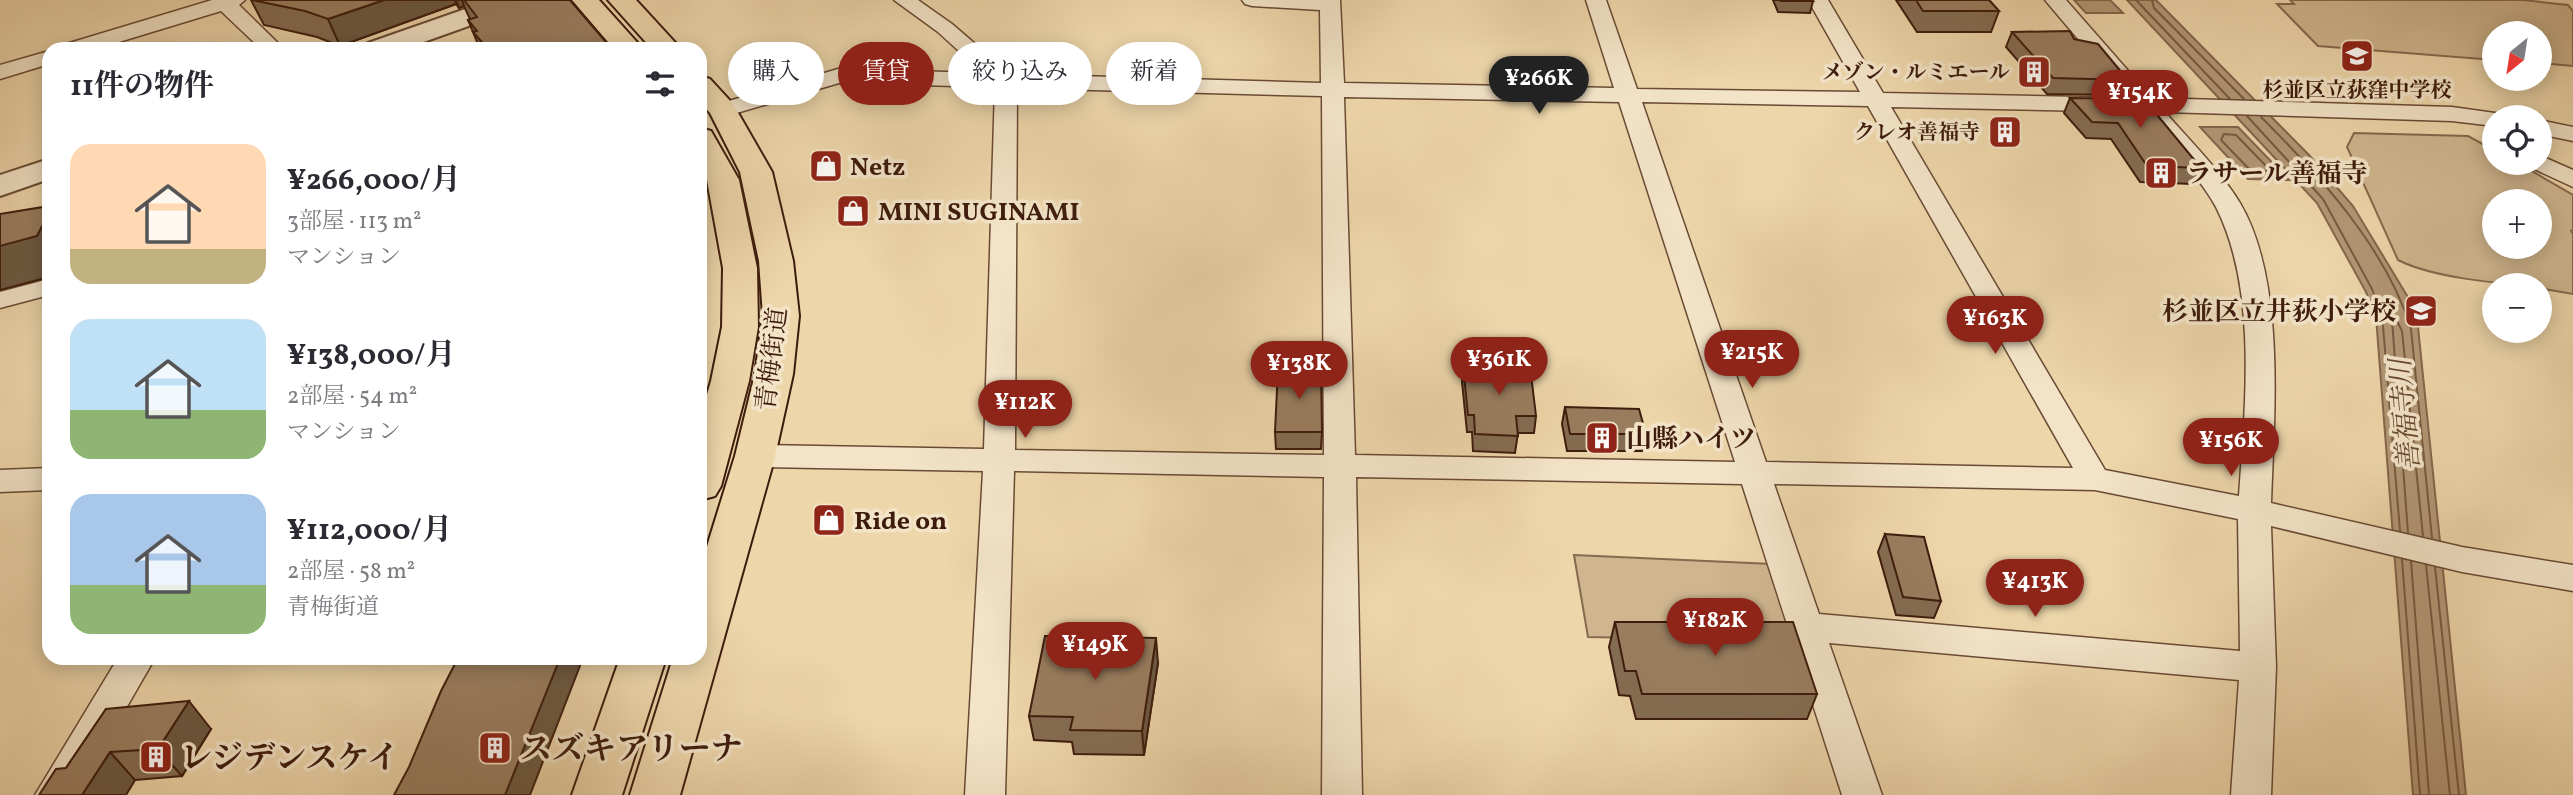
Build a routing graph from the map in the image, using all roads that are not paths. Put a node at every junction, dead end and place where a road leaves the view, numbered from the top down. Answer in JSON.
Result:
{"nodes":[{"id":1,"x":516,"y":0,"type":"edge"},
{"id":2,"x":585,"y":0,"type":"edge"},
{"id":3,"x":621,"y":0,"type":"edge"},
{"id":4,"x":904,"y":0,"type":"edge"},
{"id":5,"x":1252,"y":0,"type":"edge"},
{"id":6,"x":1596,"y":0,"type":"edge"},
{"id":7,"x":1818,"y":0,"type":"edge"},
{"id":8,"x":2055,"y":0,"type":"edge"},
{"id":9,"x":227,"y":1,"type":"edge"},
{"id":10,"x":1330,"y":2,"type":"edge"},
{"id":11,"x":96,"y":42,"type":"edge"},
{"id":12,"x":266,"y":42,"type":"edge"},
{"id":13,"x":398,"y":42,"type":"edge"},
{"id":14,"x":623,"y":42,"type":"edge"},
{"id":15,"x":660,"y":42,"type":"edge"},
{"id":16,"x":961,"y":42,"type":"edge"},
{"id":17,"x":42,"y":59,"type":"edge"},
{"id":18,"x":0,"y":72,"type":"edge"},
{"id":19,"x":948,"y":80,"type":"edge"},
{"id":20,"x":1092,"y":84,"type":"edge"},
{"id":21,"x":1332,"y":90,"type":"junction"},
{"id":22,"x":1629,"y":96,"type":"junction"},
{"id":23,"x":1874,"y":100,"type":"junction"},
{"id":24,"x":1005,"y":105,"type":"edge"},
{"id":25,"x":2148,"y":107,"type":"junction"},
{"id":26,"x":708,"y":111,"type":"edge"},
{"id":27,"x":2452,"y":114,"type":"junction"},
{"id":28,"x":2482,"y":118,"type":"edge"},
{"id":29,"x":2482,"y":130,"type":"edge"},
{"id":30,"x":2552,"y":130,"type":"edge"},
{"id":31,"x":2573,"y":134,"type":"edge"},
{"id":32,"x":2552,"y":169,"type":"edge"},
{"id":33,"x":42,"y":171,"type":"edge"},
{"id":34,"x":2573,"y":180,"type":"edge"},
{"id":35,"x":0,"y":186,"type":"edge"},
{"id":36,"x":42,"y":289,"type":"edge"},
{"id":37,"x":0,"y":300,"type":"edge"},
{"id":38,"x":707,"y":454,"type":"edge"},
{"id":39,"x":755,"y":456,"type":"junction"},
{"id":40,"x":999,"y":461,"type":"junction"},
{"id":41,"x":1339,"y":467,"type":"junction"},
{"id":42,"x":1753,"y":474,"type":"junction"},
{"id":43,"x":42,"y":479,"type":"edge"},
{"id":44,"x":2095,"y":479,"type":"junction"},
{"id":45,"x":0,"y":481,"type":"edge"},
{"id":46,"x":2254,"y":511,"type":"junction"},
{"id":47,"x":2573,"y":578,"type":"edge"},
{"id":48,"x":707,"y":620,"type":"edge"},
{"id":49,"x":1807,"y":627,"type":"junction"},
{"id":50,"x":133,"y":665,"type":"edge"},
{"id":51,"x":641,"y":665,"type":"edge"},
{"id":52,"x":694,"y":665,"type":"edge"},
{"id":53,"x":2258,"y":667,"type":"junction"},
{"id":54,"x":55,"y":795,"type":"edge"},
{"id":55,"x":597,"y":795,"type":"edge"},
{"id":56,"x":655,"y":795,"type":"edge"},
{"id":57,"x":985,"y":795,"type":"edge"},
{"id":58,"x":1342,"y":795,"type":"edge"},
{"id":59,"x":1862,"y":795,"type":"edge"},
{"id":60,"x":2251,"y":795,"type":"edge"}],
"edges":[{"from":1,"to":13,"type":"street"},
{"from":2,"to":14,"type":"main road"},
{"from":3,"to":15,"type":"main road"},
{"from":4,"to":16,"type":"street"},
{"from":5,"to":10,"type":"street"},
{"from":6,"to":22,"type":"street"},
{"from":7,"to":23,"type":"street"},
{"from":8,"to":25,"type":"street"},
{"from":9,"to":11,"type":"street"},
{"from":9,"to":12,"type":"street"},
{"from":10,"to":21,"type":"street"},
{"from":17,"to":18,"type":"street"},
{"from":19,"to":26,"type":"street"},
{"from":20,"to":21,"type":"street"},
{"from":21,"to":22,"type":"street"},
{"from":21,"to":41,"type":"street"},
{"from":22,"to":23,"type":"street"},
{"from":22,"to":42,"type":"street"},
{"from":23,"to":25,"type":"street"},
{"from":23,"to":44,"type":"street"},
{"from":24,"to":40,"type":"street"},
{"from":25,"to":27,"type":"street"},
{"from":25,"to":46,"type":"street"},
{"from":26,"to":38,"type":"main road","name":"青梅街道"},
{"from":26,"to":39,"type":"main road","name":"青梅街道"},
{"from":27,"to":28,"type":"street"},
{"from":27,"to":29,"type":"street"},
{"from":30,"to":31,"type":"street"},
{"from":32,"to":34,"type":"street"},
{"from":33,"to":35,"type":"street"},
{"from":36,"to":37,"type":"street"},
{"from":39,"to":40,"type":"street"},
{"from":39,"to":48,"type":"main road","name":"青梅街道"},
{"from":40,"to":41,"type":"street"},
{"from":40,"to":57,"type":"street"},
{"from":41,"to":42,"type":"street"},
{"from":41,"to":58,"type":"street"},
{"from":42,"to":44,"type":"street"},
{"from":42,"to":49,"type":"street"},
{"from":43,"to":45,"type":"street"},
{"from":44,"to":46,"type":"street"},
{"from":46,"to":47,"type":"street"},
{"from":46,"to":53,"type":"street"},
{"from":49,"to":53,"type":"street"},
{"from":49,"to":59,"type":"street"},
{"from":50,"to":54,"type":"street"},
{"from":51,"to":55,"type":"main road"},
{"from":52,"to":56,"type":"main road"},
{"from":53,"to":60,"type":"street"}]}
